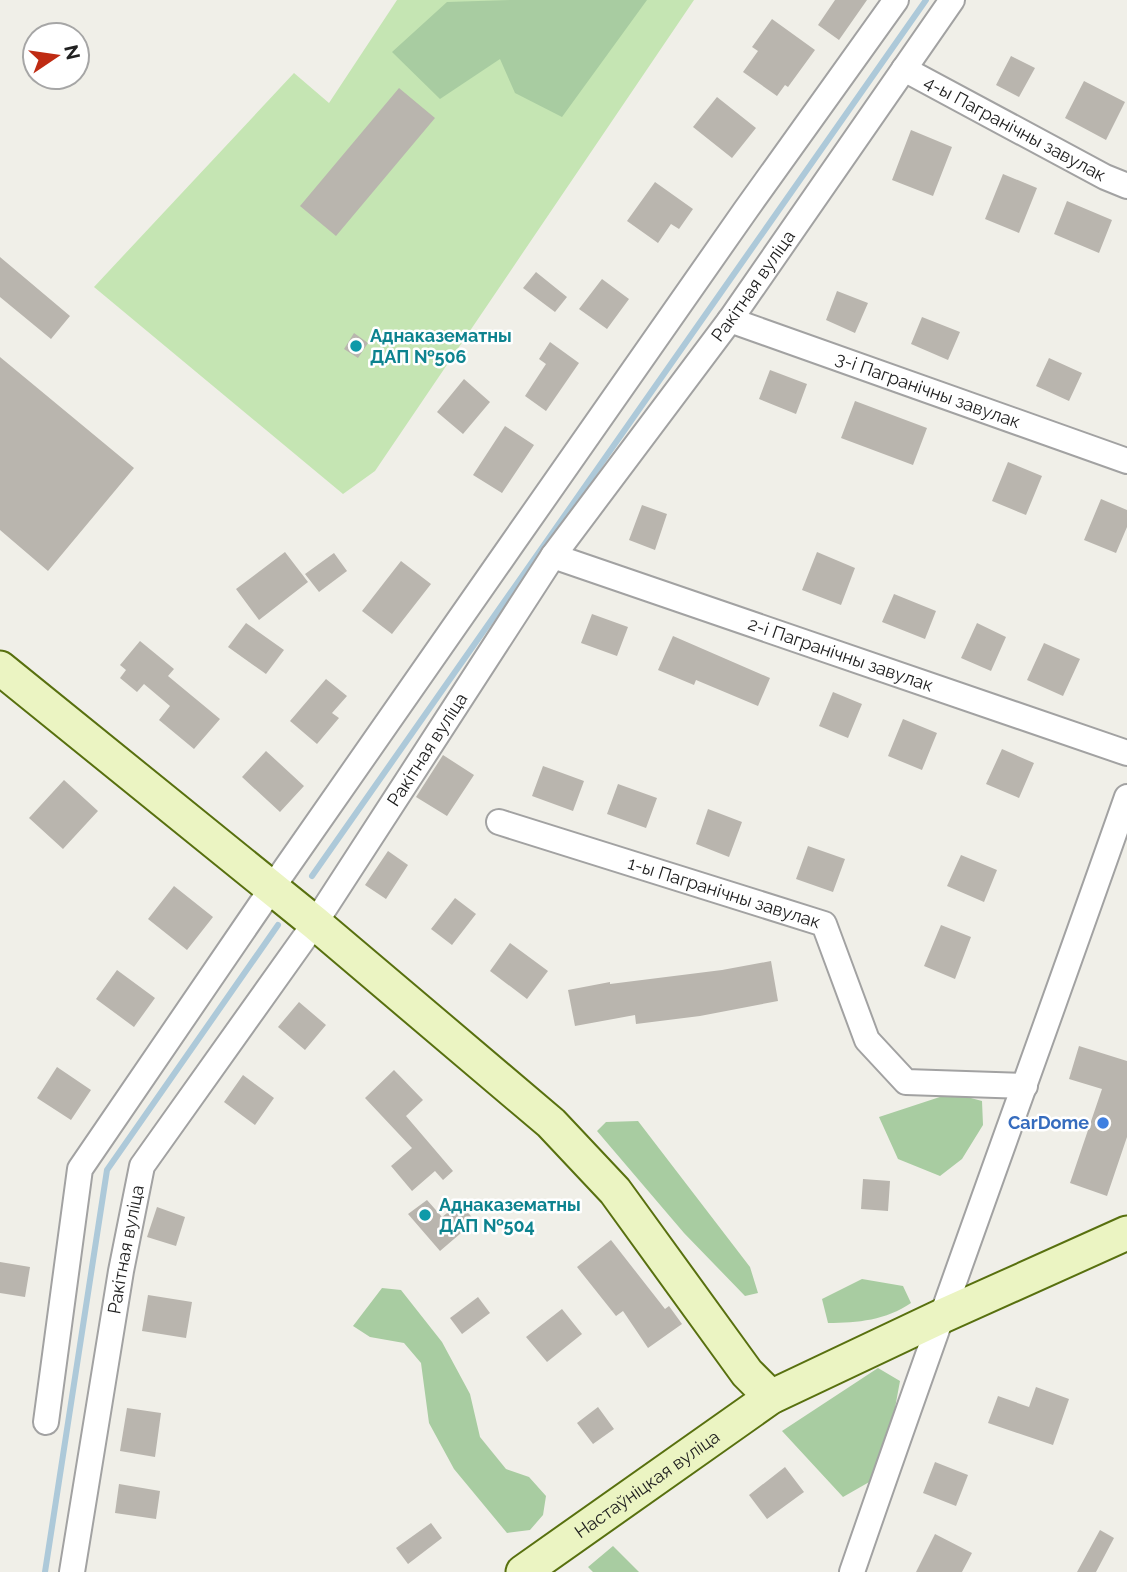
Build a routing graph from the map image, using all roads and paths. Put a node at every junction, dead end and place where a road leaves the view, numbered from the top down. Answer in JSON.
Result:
{"nodes":[{"id":1,"x":896,"y":0,"type":"edge"},
{"id":2,"x":952,"y":0,"type":"edge"},
{"id":3,"x":904,"y":69,"type":"junction"},
{"id":4,"x":1127,"y":186,"type":"edge"},
{"id":5,"x":730,"y":320,"type":"junction"},
{"id":6,"x":1127,"y":461,"type":"edge"},
{"id":7,"x":553,"y":556,"type":"junction"},
{"id":8,"x":0,"y":668,"type":"edge"},
{"id":9,"x":1127,"y":753,"type":"edge"},
{"id":10,"x":1127,"y":797,"type":"edge"},
{"id":11,"x":499,"y":822,"type":"dead end"},
{"id":12,"x":272,"y":888,"type":"junction"},
{"id":13,"x":315,"y":923,"type":"junction"},
{"id":14,"x":1025,"y":1086,"type":"junction"},
{"id":15,"x":1127,"y":1233,"type":"edge"},
{"id":16,"x":940,"y":1317,"type":"junction"},
{"id":17,"x":771,"y":1396,"type":"junction"},
{"id":18,"x":46,"y":1422,"type":"dead end"},
{"id":19,"x":540,"y":1567,"type":"edge"},
{"id":20,"x":72,"y":1572,"type":"edge"},
{"id":21,"x":852,"y":1572,"type":"edge"}],
"edges":[{"from":1,"to":12,"type":"street"},
{"from":2,"to":3,"type":"street","name":"Ракітная вуліца"},
{"from":3,"to":4,"type":"street","name":"4-ы Пагранічны завулак"},
{"from":3,"to":5,"type":"street","name":"Ракітная вуліца"},
{"from":5,"to":6,"type":"street","name":"3-і Пагранічны завулак"},
{"from":5,"to":7,"type":"street","name":"Ракітная вуліца"},
{"from":7,"to":9,"type":"street","name":"2-і Пагранічны завулак"},
{"from":7,"to":13,"type":"street","name":"Ракітная вуліца"},
{"from":8,"to":12,"type":"street"},
{"from":10,"to":14,"type":"street"},
{"from":11,"to":14,"type":"street","name":"1-ы Пагранічны завулак"},
{"from":12,"to":13,"type":"street"},
{"from":12,"to":18,"type":"street"},
{"from":13,"to":17,"type":"street"},
{"from":13,"to":20,"type":"street","name":"Ракітная вуліца"},
{"from":14,"to":16,"type":"street"},
{"from":15,"to":16,"type":"street"},
{"from":16,"to":17,"type":"street","name":"Настаўніцкая вуліца"},
{"from":16,"to":21,"type":"street"},
{"from":17,"to":19,"type":"street","name":"Настаўніцкая вуліца"}]}
